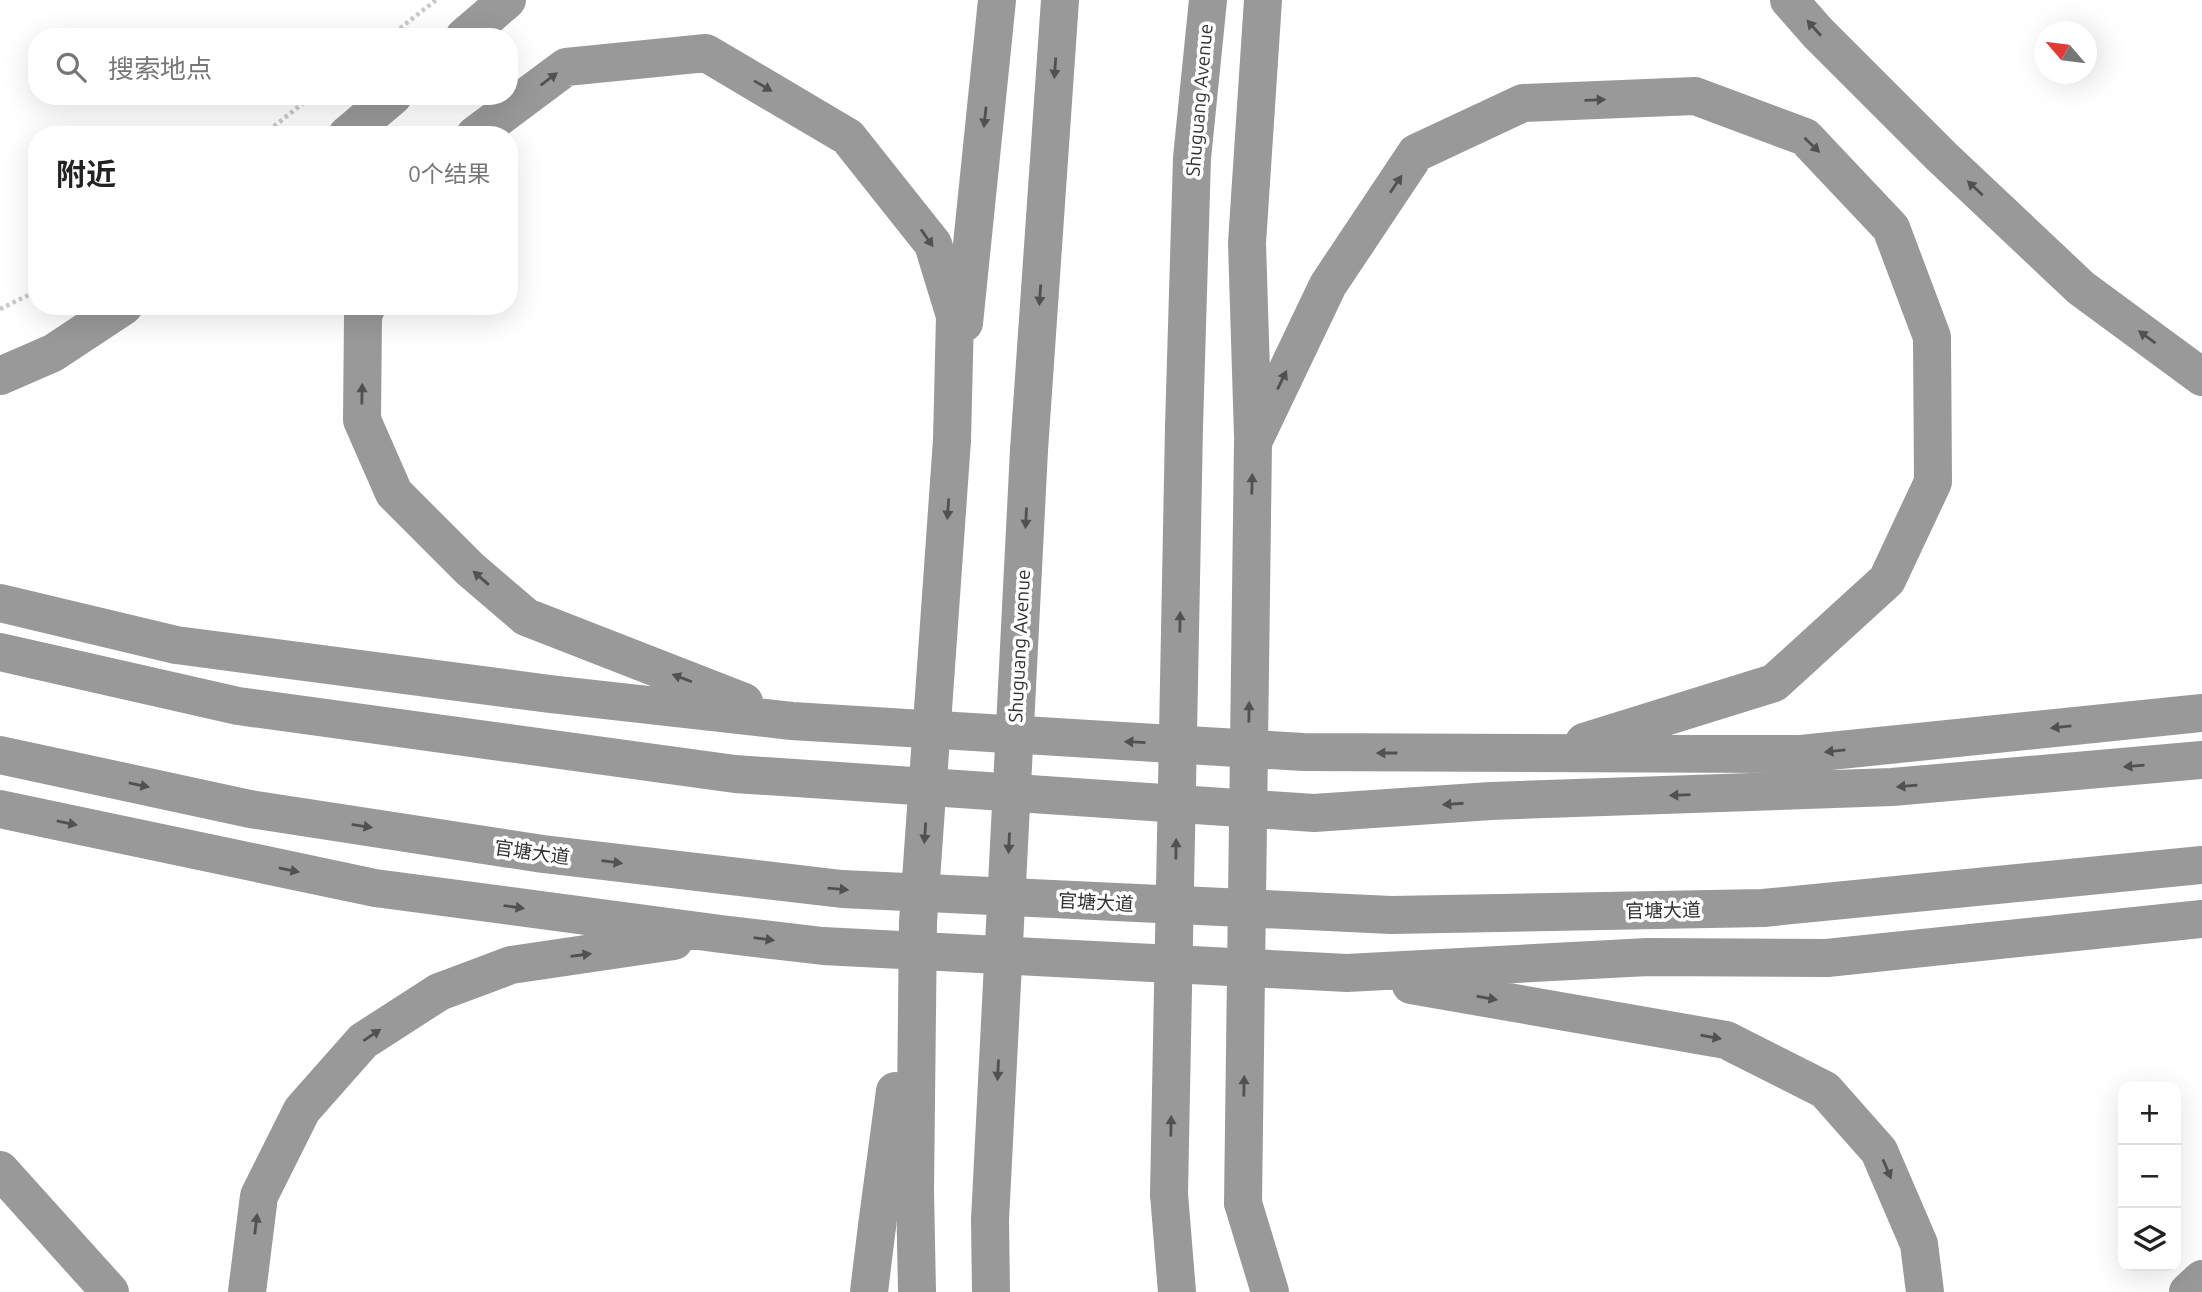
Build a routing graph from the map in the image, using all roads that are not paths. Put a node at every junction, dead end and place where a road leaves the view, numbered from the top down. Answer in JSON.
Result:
{"nodes":[{"id":1,"x":507,"y":0,"type":"edge"},
{"id":2,"x":997,"y":0,"type":"edge"},
{"id":3,"x":1060,"y":0,"type":"edge"},
{"id":4,"x":1208,"y":0,"type":"edge"},
{"id":5,"x":1263,"y":0,"type":"edge"},
{"id":6,"x":1789,"y":0,"type":"edge"},
{"id":7,"x":474,"y":28,"type":"edge"},
{"id":8,"x":518,"y":103,"type":"edge"},
{"id":9,"x":382,"y":105,"type":"edge"},
{"id":10,"x":515,"y":105,"type":"edge"},
{"id":11,"x":358,"y":126,"type":"edge"},
{"id":12,"x":487,"y":126,"type":"edge"},
{"id":13,"x":110,"y":315,"type":"edge"},
{"id":14,"x":363,"y":315,"type":"edge"},
{"id":15,"x":0,"y":376,"type":"edge"},
{"id":16,"x":2202,"y":377,"type":"edge"},
{"id":17,"x":953,"y":440,"type":"junction"},
{"id":18,"x":1253,"y":442,"type":"junction"},
{"id":19,"x":0,"y":603,"type":"edge"},
{"id":20,"x":0,"y":652,"type":"edge"},
{"id":21,"x":2202,"y":713,"type":"edge"},
{"id":22,"x":792,"y":721,"type":"junction"},
{"id":23,"x":1548,"y":754,"type":"junction"},
{"id":24,"x":0,"y":755,"type":"edge"},
{"id":25,"x":2202,"y":760,"type":"edge"},
{"id":26,"x":0,"y":809,"type":"edge"},
{"id":27,"x":2202,"y":865,"type":"edge"},
{"id":28,"x":2202,"y":919,"type":"edge"},
{"id":29,"x":918,"y":922,"type":"junction"},
{"id":30,"x":722,"y":934,"type":"junction"},
{"id":31,"x":1347,"y":974,"type":"junction"},
{"id":32,"x":0,"y":1170,"type":"edge"},
{"id":33,"x":1243,"y":1203,"type":"junction"},
{"id":34,"x":2202,"y":1279,"type":"edge"},
{"id":35,"x":110,"y":1292,"type":"edge"},
{"id":36,"x":247,"y":1292,"type":"edge"},
{"id":37,"x":869,"y":1292,"type":"edge"},
{"id":38,"x":916,"y":1292,"type":"edge"},
{"id":39,"x":991,"y":1292,"type":"edge"},
{"id":40,"x":1178,"y":1292,"type":"edge"},
{"id":41,"x":1243,"y":1292,"type":"edge"},
{"id":42,"x":1270,"y":1292,"type":"edge"},
{"id":43,"x":1925,"y":1292,"type":"edge"},
{"id":44,"x":2188,"y":1292,"type":"edge"}],
"edges":[{"from":1,"to":7,"type":"highway"},
{"from":2,"to":17,"type":"highway","one_way":true},
{"from":3,"to":39,"type":"highway","name":"Shuguang Avenue","one_way":true,"bridge":true},
{"from":40,"to":4,"type":"highway","name":"Shuguang Avenue","one_way":true,"bridge":true},
{"from":5,"to":18,"type":"highway"},
{"from":16,"to":6,"type":"highway","one_way":true},
{"from":8,"to":17,"type":"highway","one_way":true},
{"from":9,"to":11,"type":"highway"},
{"from":12,"to":10,"type":"highway","one_way":true},
{"from":13,"to":15,"type":"highway"},
{"from":22,"to":14,"type":"highway","one_way":true},
{"from":17,"to":29,"type":"highway","one_way":true,"bridge":true},
{"from":18,"to":23,"type":"highway","one_way":true},
{"from":33,"to":18,"type":"highway","one_way":true,"bridge":true},
{"from":19,"to":22,"type":"highway"},
{"from":25,"to":20,"type":"highway","one_way":true},
{"from":21,"to":23,"type":"highway","one_way":true},
{"from":23,"to":22,"type":"highway","one_way":true},
{"from":24,"to":27,"type":"highway","name":"官塘大道","one_way":true},
{"from":26,"to":30,"type":"highway","one_way":true},
{"from":28,"to":31,"type":"highway"},
{"from":29,"to":37,"type":"highway","bridge":true},
{"from":29,"to":38,"type":"highway","bridge":true},
{"from":30,"to":31,"type":"highway","one_way":true},
{"from":36,"to":30,"type":"highway","one_way":true},
{"from":31,"to":43,"type":"highway","one_way":true},
{"from":32,"to":35,"type":"highway"},
{"from":33,"to":41,"type":"highway"},
{"from":33,"to":42,"type":"highway"},
{"from":34,"to":44,"type":"highway"}]}
